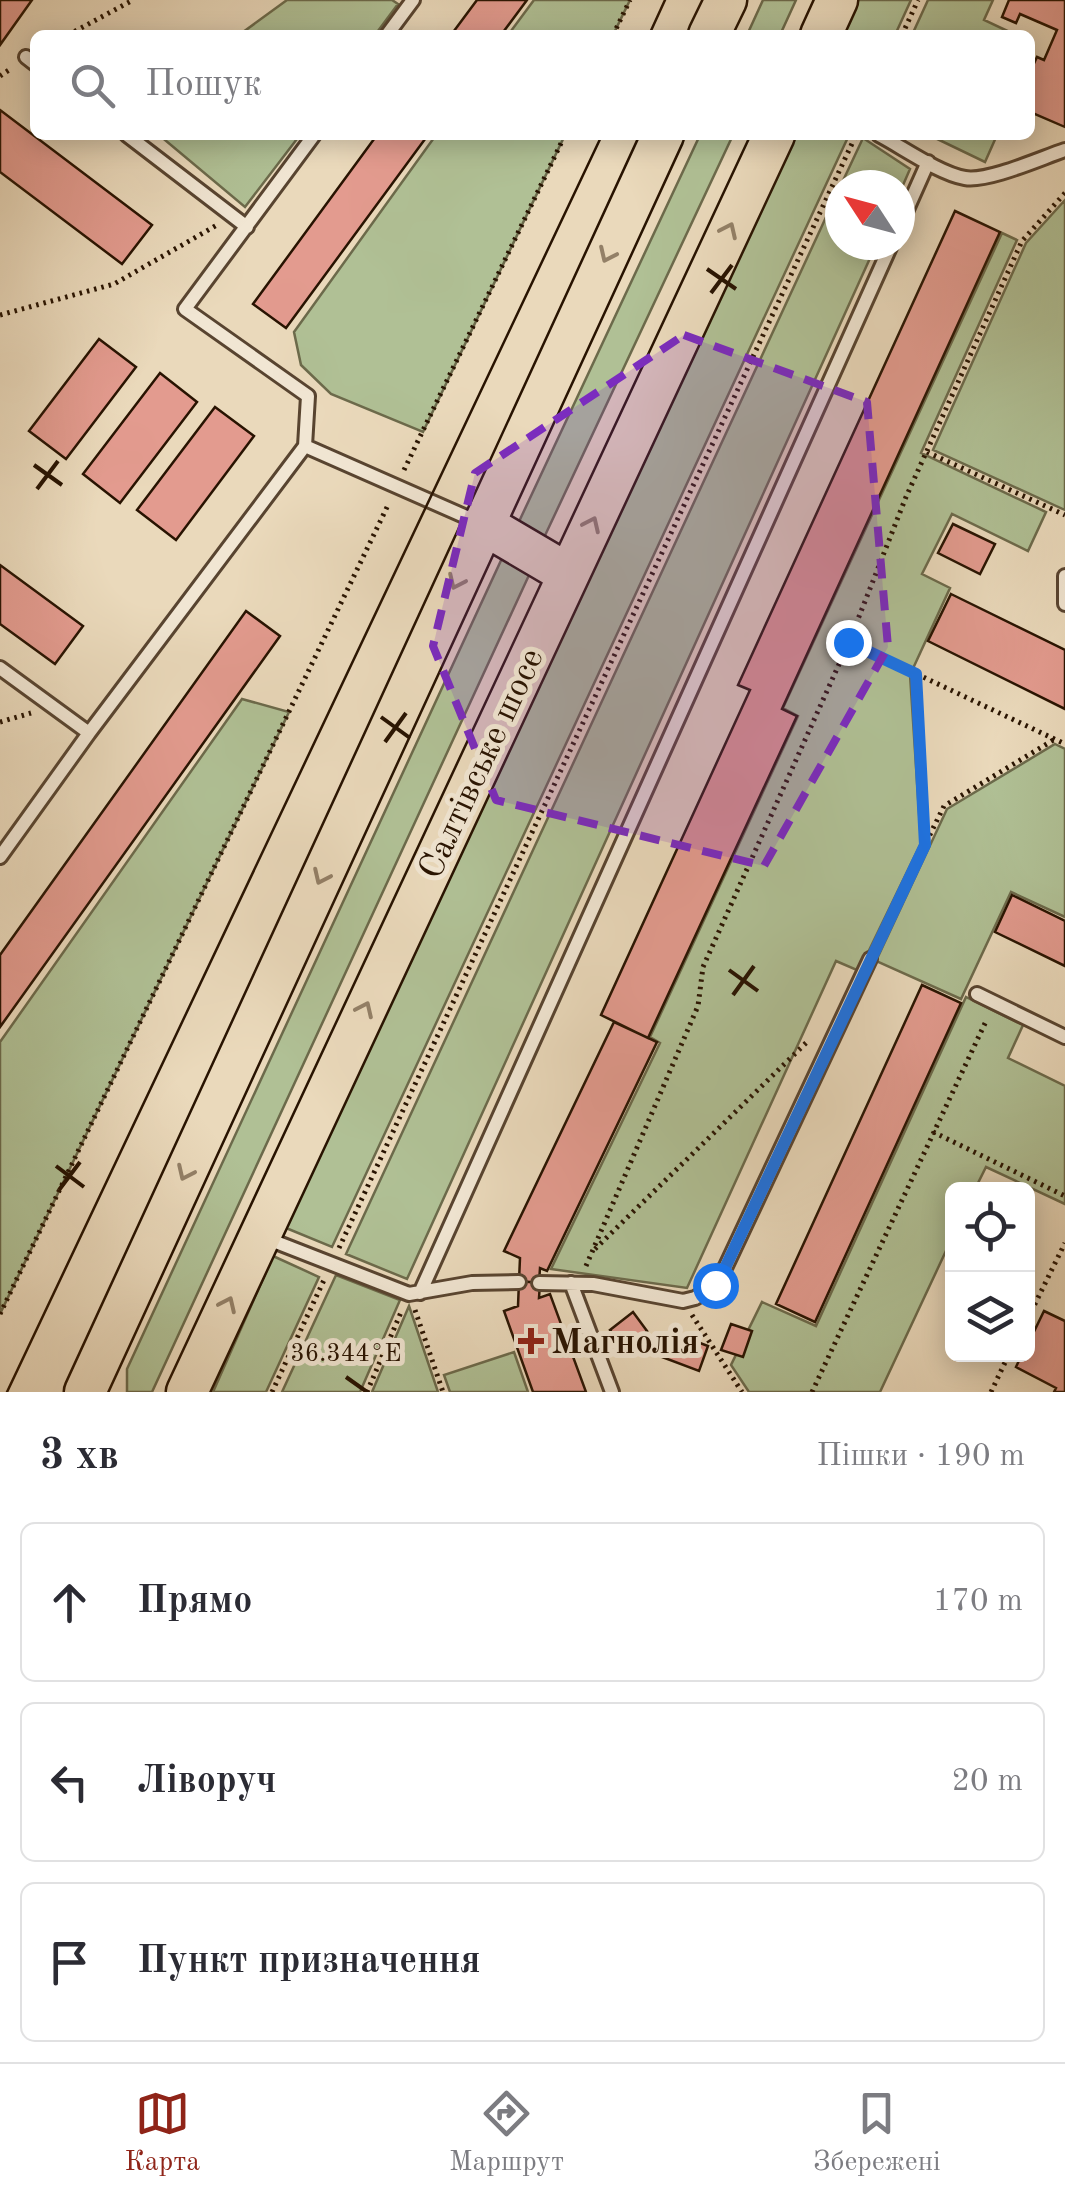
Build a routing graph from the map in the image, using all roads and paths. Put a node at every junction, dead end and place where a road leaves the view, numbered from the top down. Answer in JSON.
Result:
{"nodes":[{"id":1,"x":133,"y":0,"type":"edge"},
{"id":2,"x":413,"y":0,"type":"edge"},
{"id":3,"x":630,"y":0,"type":"edge"},
{"id":4,"x":726,"y":0,"type":"edge"},
{"id":5,"x":837,"y":0,"type":"edge"},
{"id":6,"x":918,"y":0,"type":"edge"},
{"id":7,"x":77,"y":30,"type":"edge"},
{"id":8,"x":391,"y":30,"type":"edge"},
{"id":9,"x":615,"y":30,"type":"edge"},
{"id":10,"x":711,"y":30,"type":"edge"},
{"id":11,"x":823,"y":30,"type":"edge"},
{"id":12,"x":904,"y":30,"type":"edge"},
{"id":13,"x":133,"y":140,"type":"edge"},
{"id":14,"x":310,"y":140,"type":"edge"},
{"id":15,"x":563,"y":140,"type":"edge"},
{"id":16,"x":661,"y":140,"type":"edge"},
{"id":17,"x":772,"y":140,"type":"edge"},
{"id":18,"x":854,"y":140,"type":"edge"},
{"id":19,"x":888,"y":140,"type":"edge"},
{"id":20,"x":1065,"y":150,"type":"edge"},
{"id":21,"x":928,"y":162,"type":"junction"},
{"id":22,"x":915,"y":191,"type":"edge"},
{"id":23,"x":1065,"y":193,"type":"edge"},
{"id":24,"x":232,"y":216,"type":"junction"},
{"id":25,"x":247,"y":226,"type":"junction"},
{"id":26,"x":884,"y":260,"type":"edge"},
{"id":27,"x":0,"y":314,"type":"edge"},
{"id":28,"x":305,"y":446,"type":"junction"},
{"id":29,"x":927,"y":452,"type":"junction"},
{"id":30,"x":397,"y":486,"type":"junction"},
{"id":31,"x":1065,"y":515,"type":"edge"},
{"id":32,"x":482,"y":524,"type":"junction"},
{"id":33,"x":568,"y":574,"type":"junction"},
{"id":34,"x":1065,"y":576,"type":"edge"},
{"id":35,"x":1065,"y":604,"type":"edge"},
{"id":36,"x":848,"y":642,"type":"junction"},
{"id":37,"x":0,"y":668,"type":"edge"},
{"id":38,"x":916,"y":674,"type":"junction"},
{"id":39,"x":54,"y":707,"type":"junction"},
{"id":40,"x":0,"y":722,"type":"edge"},
{"id":41,"x":90,"y":733,"type":"junction"},
{"id":42,"x":1054,"y":739,"type":"junction"},
{"id":43,"x":1065,"y":744,"type":"edge"},
{"id":44,"x":925,"y":845,"type":"junction"},
{"id":45,"x":0,"y":857,"type":"edge"},
{"id":46,"x":870,"y":959,"type":"joint"},
{"id":47,"x":978,"y":994,"type":"dead end"},
{"id":48,"x":994,"y":1003,"type":"junction"},
{"id":49,"x":1065,"y":1037,"type":"edge"},
{"id":50,"x":809,"y":1040,"type":"dead end"},
{"id":51,"x":934,"y":1132,"type":"junction"},
{"id":52,"x":1065,"y":1196,"type":"edge"},
{"id":53,"x":259,"y":1236,"type":"junction"},
{"id":54,"x":1065,"y":1244,"type":"edge"},
{"id":55,"x":591,"y":1253,"type":"junction"},
{"id":56,"x":332,"y":1264,"type":"junction"},
{"id":57,"x":519,"y":1282,"type":"dead end"},
{"id":58,"x":575,"y":1283,"type":"junction"},
{"id":59,"x":539,"y":1284,"type":"dead end"},
{"id":60,"x":415,"y":1294,"type":"junction"},
{"id":61,"x":683,"y":1300,"type":"junction"},
{"id":62,"x":1035,"y":1304,"type":"edge"},
{"id":63,"x":0,"y":1314,"type":"edge"},
{"id":64,"x":1006,"y":1362,"type":"edge"},
{"id":65,"x":85,"y":1392,"type":"edge"},
{"id":66,"x":186,"y":1392,"type":"edge"},
{"id":67,"x":272,"y":1392,"type":"edge"},
{"id":68,"x":367,"y":1392,"type":"edge"},
{"id":69,"x":443,"y":1392,"type":"edge"},
{"id":70,"x":612,"y":1392,"type":"edge"},
{"id":71,"x":742,"y":1392,"type":"edge"},
{"id":72,"x":812,"y":1392,"type":"edge"},
{"id":73,"x":991,"y":1392,"type":"edge"}],
"edges":[{"from":1,"to":7,"type":"path"},
{"from":2,"to":8,"type":"lane"},
{"from":3,"to":9,"type":"path"},
{"from":4,"to":10,"type":"main road"},
{"from":5,"to":11,"type":"main road"},
{"from":6,"to":12,"type":"path"},
{"from":13,"to":24,"type":"lane"},
{"from":14,"to":25,"type":"lane"},
{"from":15,"to":30,"type":"path"},
{"from":16,"to":32,"type":"main road","one_way":true},
{"from":33,"to":17,"type":"main road","name":"Салтівське шосе","one_way":true},
{"from":18,"to":56,"type":"path"},
{"from":19,"to":21,"type":"lane"},
{"from":20,"to":21,"type":"lane"},
{"from":21,"to":22,"type":"lane"},
{"from":23,"to":29,"type":"path"},
{"from":24,"to":25,"type":"lane"},
{"from":24,"to":27,"type":"path"},
{"from":25,"to":28,"type":"lane"},
{"from":26,"to":60,"type":"lane"},
{"from":28,"to":30,"type":"lane"},
{"from":28,"to":41,"type":"lane"},
{"from":29,"to":31,"type":"path"},
{"from":29,"to":36,"type":"path"},
{"from":30,"to":32,"type":"lane"},
{"from":30,"to":63,"type":"path"},
{"from":32,"to":33,"type":"main road"},
{"from":32,"to":65,"type":"main road","one_way":true},
{"from":53,"to":33,"type":"main road","name":"Салтівське шосе","one_way":true},
{"from":34,"to":35,"type":"lane"},
{"from":36,"to":38,"type":"path"},
{"from":36,"to":55,"type":"path"},
{"from":37,"to":39,"type":"lane"},
{"from":38,"to":42,"type":"path"},
{"from":38,"to":44,"type":"path"},
{"from":39,"to":40,"type":"path"},
{"from":39,"to":41,"type":"lane"},
{"from":41,"to":45,"type":"lane"},
{"from":42,"to":43,"type":"path"},
{"from":42,"to":44,"type":"path"},
{"from":44,"to":46,"type":"path"},
{"from":46,"to":61,"type":"lane"},
{"from":47,"to":48,"type":"lane"},
{"from":48,"to":49,"type":"lane"},
{"from":48,"to":51,"type":"path"},
{"from":50,"to":55,"type":"path"},
{"from":51,"to":52,"type":"path"},
{"from":51,"to":72,"type":"path"},
{"from":53,"to":56,"type":"lane"},
{"from":66,"to":53,"type":"main road","name":"Салтівське шосе","one_way":true},
{"from":54,"to":62,"type":"path"},
{"from":55,"to":58,"type":"path"},
{"from":56,"to":60,"type":"lane"},
{"from":56,"to":67,"type":"path"},
{"from":57,"to":60,"type":"lane"},
{"from":58,"to":59,"type":"lane"},
{"from":58,"to":61,"type":"lane"},
{"from":58,"to":70,"type":"lane"},
{"from":60,"to":68,"type":"path"},
{"from":60,"to":69,"type":"path"},
{"from":61,"to":71,"type":"path"},
{"from":64,"to":73,"type":"path"}]}
